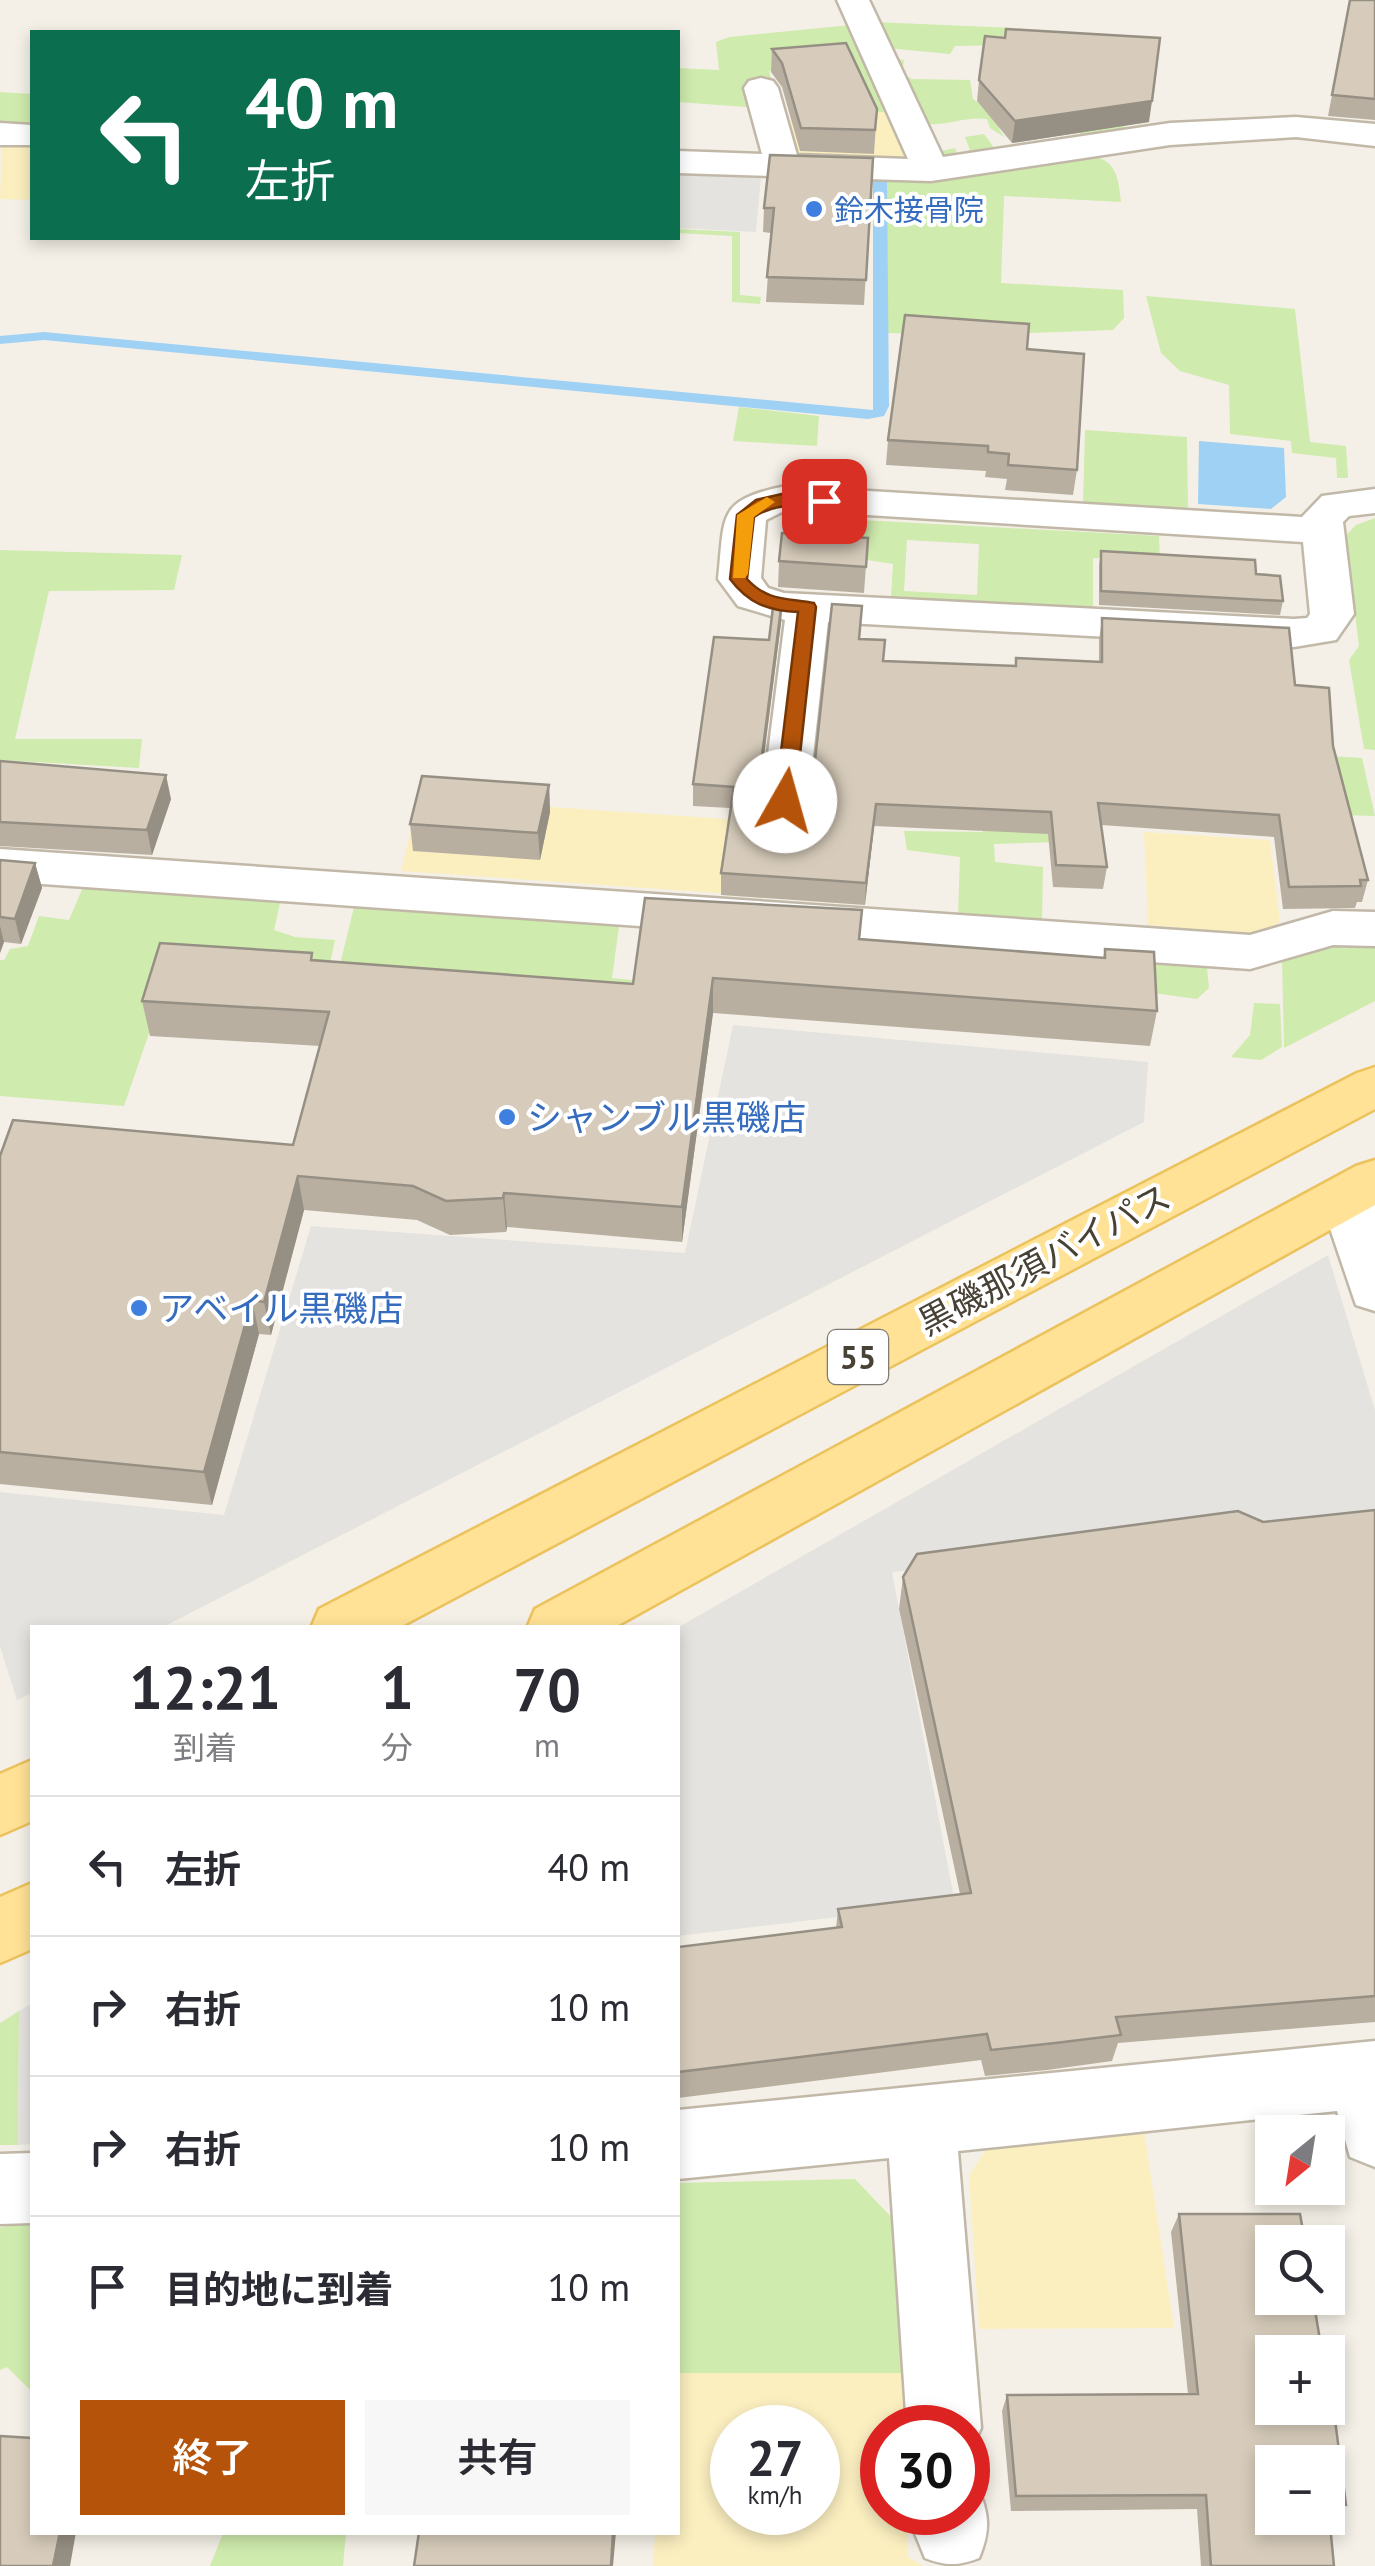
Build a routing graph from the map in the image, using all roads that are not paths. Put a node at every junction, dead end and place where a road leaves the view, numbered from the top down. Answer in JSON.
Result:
{"nodes":[{"id":1,"x":853,"y":0,"type":"edge"},
{"id":2,"x":761,"y":88,"type":"dead end"},
{"id":3,"x":0,"y":134,"type":"edge"},
{"id":4,"x":1375,"y":135,"type":"edge"},
{"id":5,"x":30,"y":136,"type":"edge"},
{"id":6,"x":680,"y":162,"type":"edge"},
{"id":7,"x":784,"y":167,"type":"junction"},
{"id":8,"x":931,"y":170,"type":"junction"},
{"id":9,"x":1375,"y":501,"type":"edge"},
{"id":10,"x":1324,"y":531,"type":"junction"},
{"id":11,"x":808,"y":607,"type":"junction"},
{"id":12,"x":785,"y":801,"type":"edge"},
{"id":13,"x":0,"y":865,"type":"edge"},
{"id":14,"x":1375,"y":929,"type":"edge"},
{"id":15,"x":1375,"y":1086,"type":"edge"},
{"id":16,"x":1361,"y":1188,"type":"edge"},
{"id":17,"x":1375,"y":1290,"type":"edge"},
{"id":18,"x":347,"y":1625,"type":"edge"},
{"id":19,"x":562,"y":1625,"type":"edge"},
{"id":20,"x":30,"y":1790,"type":"edge"},
{"id":21,"x":0,"y":1806,"type":"edge"},
{"id":22,"x":30,"y":1915,"type":"edge"},
{"id":23,"x":0,"y":1932,"type":"edge"},
{"id":24,"x":1372,"y":2094,"type":"edge"},
{"id":25,"x":921,"y":2121,"type":"junction"},
{"id":26,"x":680,"y":2145,"type":"edge"},
{"id":27,"x":0,"y":2188,"type":"edge"},
{"id":28,"x":30,"y":2188,"type":"edge"},
{"id":29,"x":942,"y":2405,"type":"edge"}],
"edges":[{"from":1,"to":8,"type":"street"},
{"from":2,"to":7,"type":"street"},
{"from":3,"to":5,"type":"street"},
{"from":4,"to":8,"type":"street"},
{"from":6,"to":7,"type":"street"},
{"from":7,"to":8,"type":"street"},
{"from":9,"to":10,"type":"street"},
{"from":10,"to":11,"type":"street"},
{"from":10,"to":11,"type":"street"},
{"from":11,"to":12,"type":"street"},
{"from":13,"to":14,"type":"street"},
{"from":15,"to":18,"type":"main road","name":"黒磯那須バイパス","number":"55"},
{"from":16,"to":17,"type":"street"},
{"from":16,"to":19,"type":"main road"},
{"from":20,"to":21,"type":"main road"},
{"from":22,"to":23,"type":"main road"},
{"from":24,"to":25,"type":"street"},
{"from":25,"to":26,"type":"street"},
{"from":25,"to":29,"type":"street"},
{"from":27,"to":28,"type":"street"}]}
